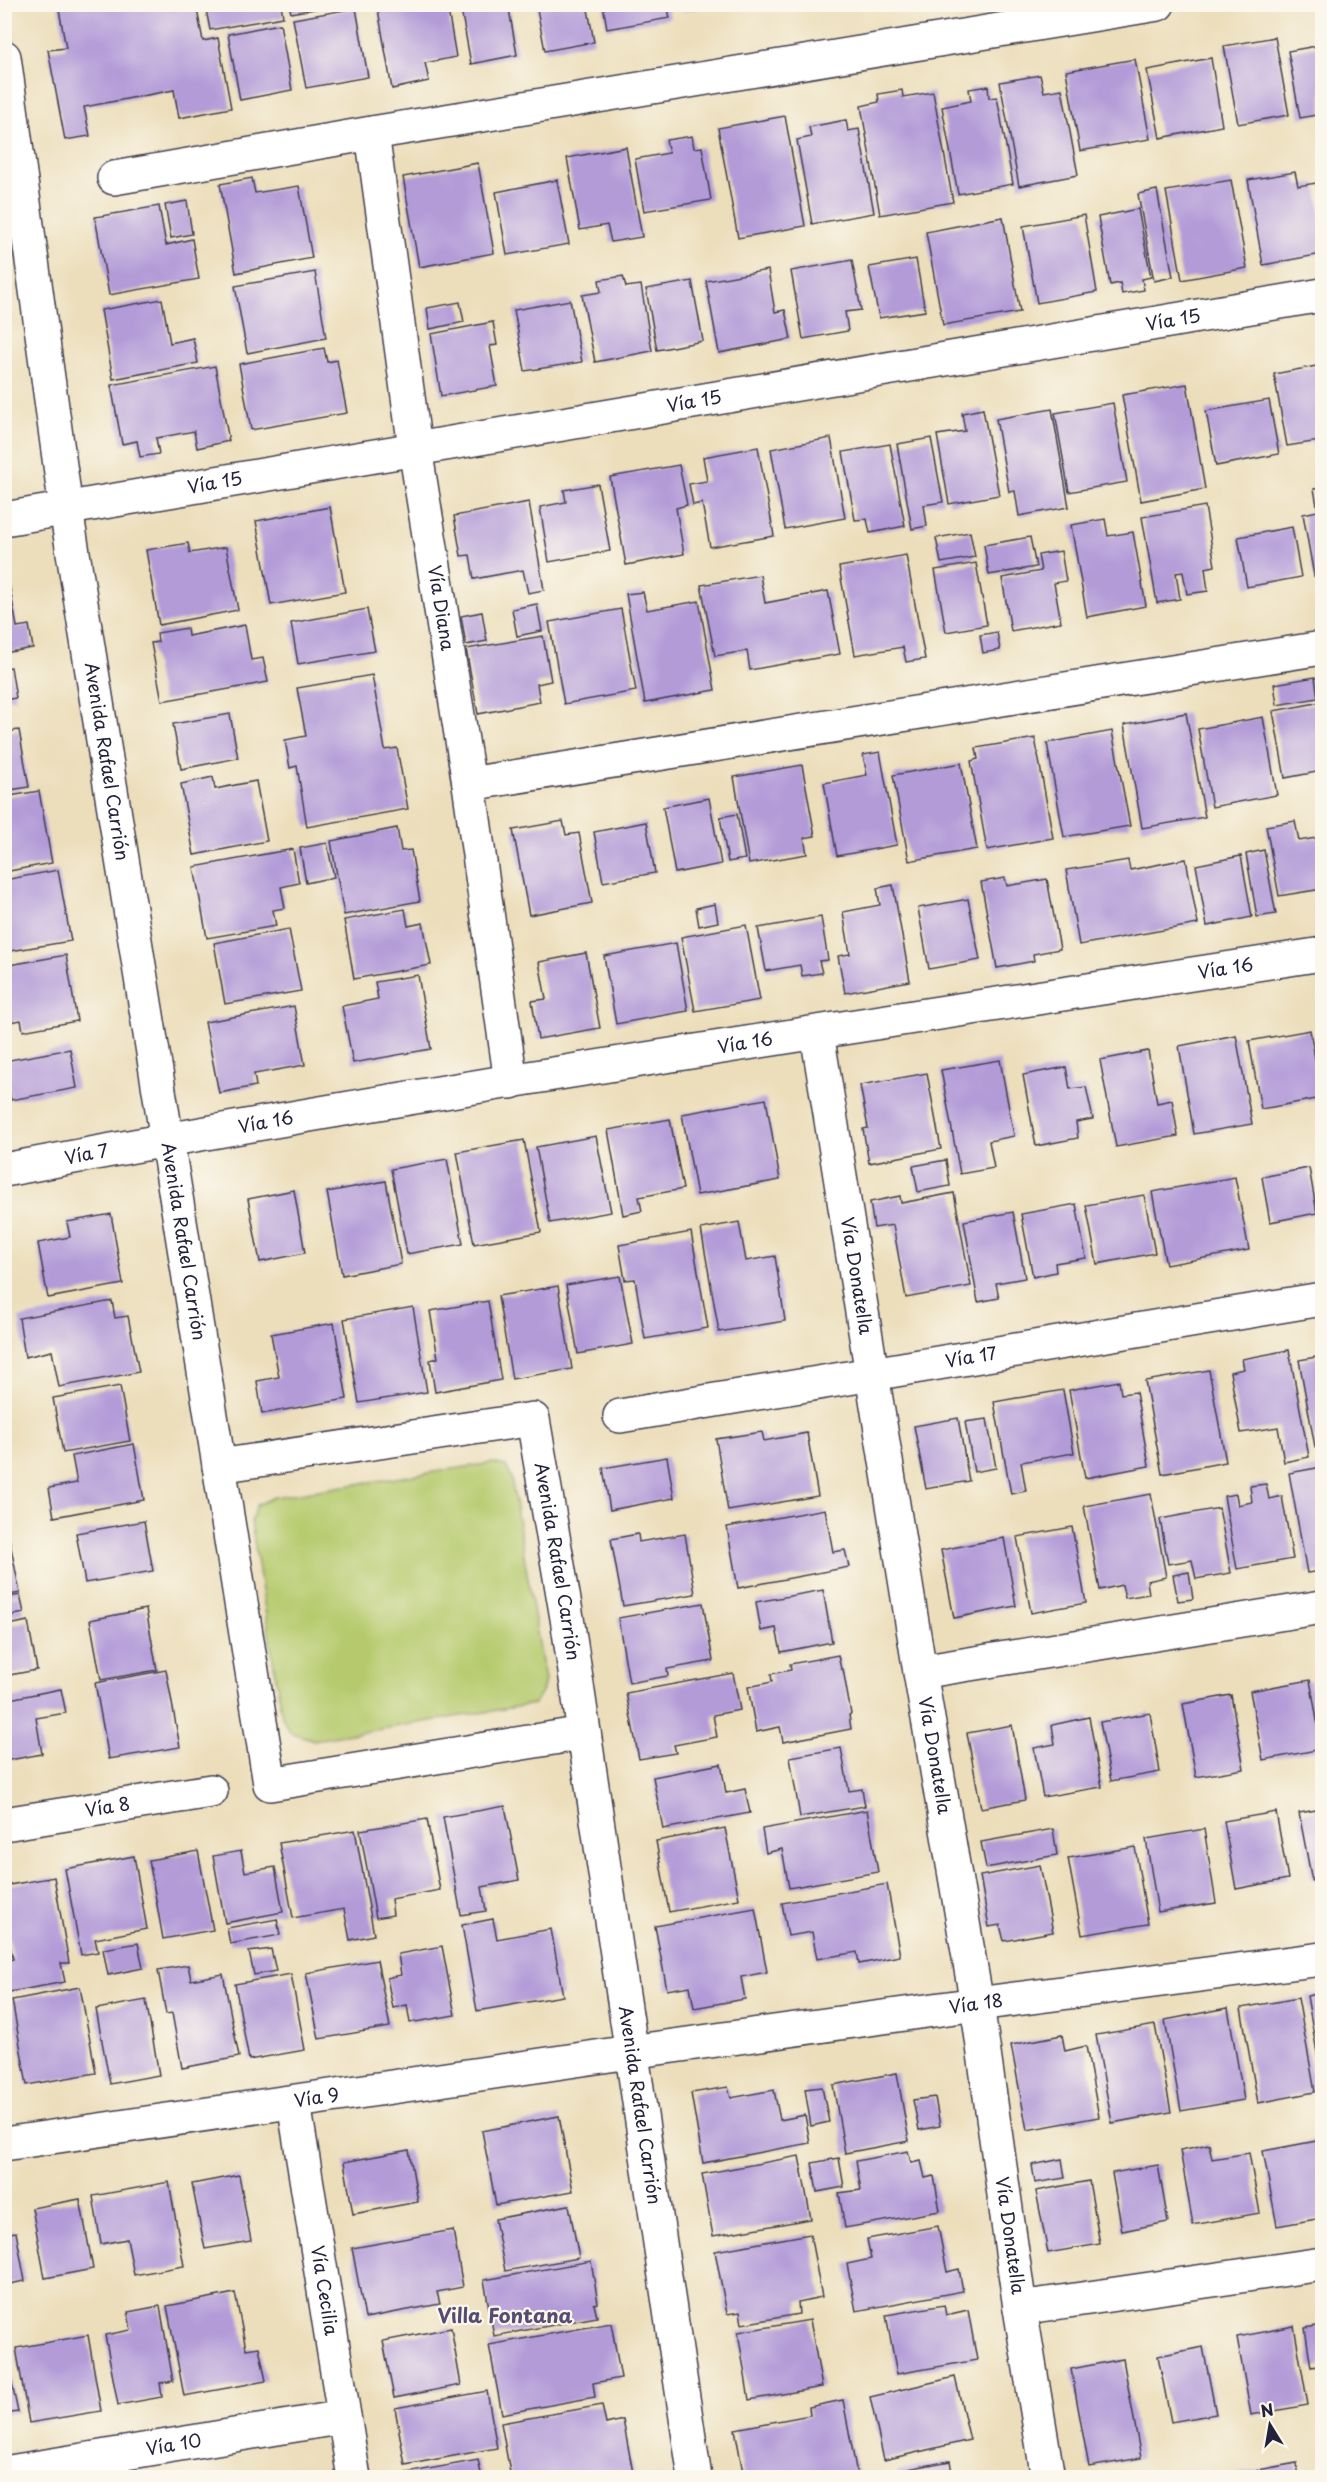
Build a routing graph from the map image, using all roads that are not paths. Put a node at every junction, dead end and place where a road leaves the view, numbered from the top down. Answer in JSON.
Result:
{"nodes":[{"id":1,"x":1158,"y":4,"type":"edge"},
{"id":2,"x":4,"y":57,"type":"edge"},
{"id":3,"x":372,"y":133,"type":"junction"},
{"id":4,"x":114,"y":178,"type":"dead end"},
{"id":5,"x":1323,"y":295,"type":"edge"},
{"id":6,"x":415,"y":448,"type":"junction"},
{"id":7,"x":66,"y":509,"type":"junction"},
{"id":8,"x":4,"y":519,"type":"edge"},
{"id":9,"x":1323,"y":648,"type":"edge"},
{"id":10,"x":469,"y":784,"type":"junction"},
{"id":11,"x":1323,"y":954,"type":"edge"},
{"id":12,"x":817,"y":1033,"type":"junction"},
{"id":13,"x":511,"y":1083,"type":"junction"},
{"id":14,"x":168,"y":1139,"type":"junction"},
{"id":15,"x":4,"y":1170,"type":"edge"},
{"id":16,"x":1323,"y":1299,"type":"edge"},
{"id":17,"x":872,"y":1373,"type":"junction"},
{"id":18,"x":620,"y":1416,"type":"dead end"},
{"id":19,"x":219,"y":1466,"type":"junction"},
{"id":20,"x":1323,"y":1607,"type":"edge"},
{"id":21,"x":920,"y":1672,"type":"junction"},
{"id":22,"x":584,"y":1733,"type":"junction"},
{"id":23,"x":211,"y":1791,"type":"dead end"},
{"id":24,"x":4,"y":1824,"type":"edge"},
{"id":25,"x":1323,"y":1959,"type":"edge"},
{"id":26,"x":977,"y":2004,"type":"junction"},
{"id":27,"x":630,"y":2052,"type":"junction"},
{"id":28,"x":294,"y":2103,"type":"junction"},
{"id":29,"x":4,"y":2145,"type":"edge"},
{"id":30,"x":1323,"y":2264,"type":"edge"},
{"id":31,"x":1020,"y":2308,"type":"junction"},
{"id":32,"x":344,"y":2417,"type":"junction"},
{"id":33,"x":4,"y":2473,"type":"edge"},
{"id":34,"x":354,"y":2478,"type":"edge"},
{"id":35,"x":695,"y":2478,"type":"edge"},
{"id":36,"x":1048,"y":2478,"type":"edge"}],
"edges":[{"from":1,"to":3,"type":"street"},
{"from":2,"to":7,"type":"street","name":"Avenida Rafael Carrión"},
{"from":3,"to":4,"type":"street"},
{"from":3,"to":6,"type":"street","name":"Vía Diana"},
{"from":5,"to":6,"type":"street","name":"Vía 15"},
{"from":6,"to":7,"type":"street","name":"Vía 15"},
{"from":6,"to":10,"type":"street","name":"Vía Diana"},
{"from":7,"to":8,"type":"street","name":"Vía 15"},
{"from":7,"to":14,"type":"street","name":"Avenida Rafael Carrión"},
{"from":9,"to":10,"type":"street"},
{"from":10,"to":13,"type":"street","name":"Vía Diana"},
{"from":11,"to":12,"type":"street","name":"Vía 16"},
{"from":12,"to":13,"type":"street","name":"Vía 16"},
{"from":12,"to":17,"type":"street","name":"Vía Donatella"},
{"from":13,"to":14,"type":"street","name":"Vía 16"},
{"from":14,"to":15,"type":"street","name":"Vía 7"},
{"from":14,"to":19,"type":"street","name":"Avenida Rafael Carrión"},
{"from":16,"to":17,"type":"street","name":"Vía 17"},
{"from":17,"to":18,"type":"street","name":"Vía 17"},
{"from":17,"to":21,"type":"street","name":"Vía Donatella"},
{"from":19,"to":22,"type":"street","name":"Avenida Rafael Carrión"},
{"from":19,"to":22,"type":"street","name":"Avenida Rafael Carrión"},
{"from":20,"to":21,"type":"street"},
{"from":21,"to":26,"type":"street","name":"Vía Donatella"},
{"from":22,"to":27,"type":"street","name":"Avenida Rafael Carrión"},
{"from":23,"to":24,"type":"street","name":"Vía 8"},
{"from":25,"to":26,"type":"street","name":"Vía 18"},
{"from":26,"to":27,"type":"street","name":"Vía 18"},
{"from":26,"to":31,"type":"street","name":"Vía Donatella"},
{"from":27,"to":28,"type":"street","name":"Vía 9"},
{"from":27,"to":35,"type":"street","name":"Avenida Rafael Carrión"},
{"from":28,"to":29,"type":"street","name":"Vía 9"},
{"from":28,"to":32,"type":"street","name":"Vía Cecilia"},
{"from":30,"to":31,"type":"street"},
{"from":31,"to":36,"type":"street","name":"Vía Donatella"},
{"from":32,"to":33,"type":"street","name":"Vía 10"},
{"from":32,"to":34,"type":"street","name":"Vía Cecilia"}]}
